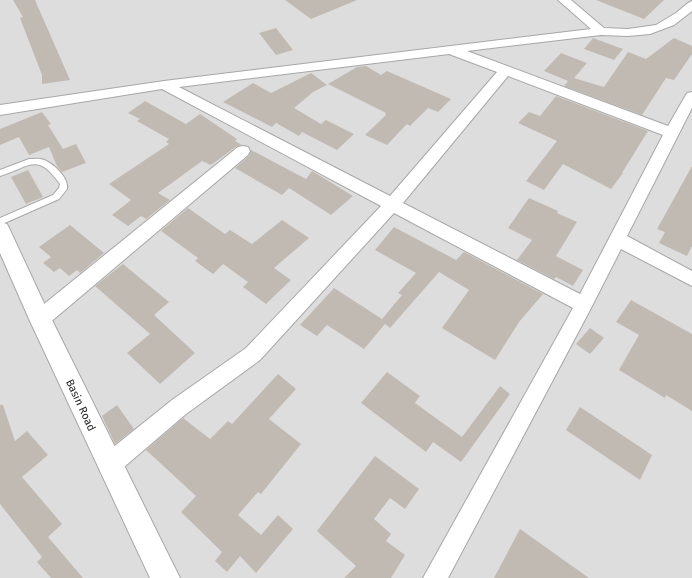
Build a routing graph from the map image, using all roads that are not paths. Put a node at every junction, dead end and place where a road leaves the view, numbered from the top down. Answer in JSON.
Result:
{"nodes":[{"id":1,"x":564,"y":0,"type":"edge"},
{"id":2,"x":692,"y":5,"type":"edge"},
{"id":3,"x":601,"y":31,"type":"junction"},
{"id":4,"x":451,"y":50,"type":"junction"},
{"id":5,"x":506,"y":70,"type":"junction"},
{"id":6,"x":164,"y":85,"type":"junction"},
{"id":7,"x":692,"y":96,"type":"edge"},
{"id":8,"x":0,"y":110,"type":"edge"},
{"id":9,"x":670,"y":133,"type":"junction"},
{"id":10,"x":243,"y":151,"type":"dead end"},
{"id":11,"x":0,"y":173,"type":"edge"},
{"id":12,"x":392,"y":204,"type":"junction"},
{"id":13,"x":0,"y":222,"type":"edge"},
{"id":14,"x":0,"y":230,"type":"edge"},
{"id":15,"x":618,"y":239,"type":"junction"},
{"id":16,"x":692,"y":279,"type":"edge"},
{"id":17,"x":584,"y":305,"type":"junction"},
{"id":18,"x":40,"y":319,"type":"junction"},
{"id":19,"x":110,"y":465,"type":"junction"},
{"id":20,"x":165,"y":578,"type":"edge"},
{"id":21,"x":435,"y":578,"type":"edge"}],
"edges":[{"from":1,"to":3,"type":"street"},
{"from":2,"to":3,"type":"street"},
{"from":3,"to":4,"type":"street"},
{"from":4,"to":5,"type":"street"},
{"from":4,"to":6,"type":"street"},
{"from":5,"to":9,"type":"street"},
{"from":5,"to":12,"type":"street"},
{"from":6,"to":8,"type":"street"},
{"from":6,"to":12,"type":"street"},
{"from":7,"to":9,"type":"street"},
{"from":9,"to":15,"type":"street"},
{"from":10,"to":18,"type":"street"},
{"from":11,"to":13,"type":"lane"},
{"from":12,"to":17,"type":"street"},
{"from":12,"to":19,"type":"street"},
{"from":14,"to":18,"type":"street","name":"Basin Road"},
{"from":15,"to":16,"type":"street"},
{"from":15,"to":17,"type":"street"},
{"from":17,"to":21,"type":"street"},
{"from":18,"to":19,"type":"street","name":"Basin Road"},
{"from":19,"to":20,"type":"street","name":"Basin Road"}]}
